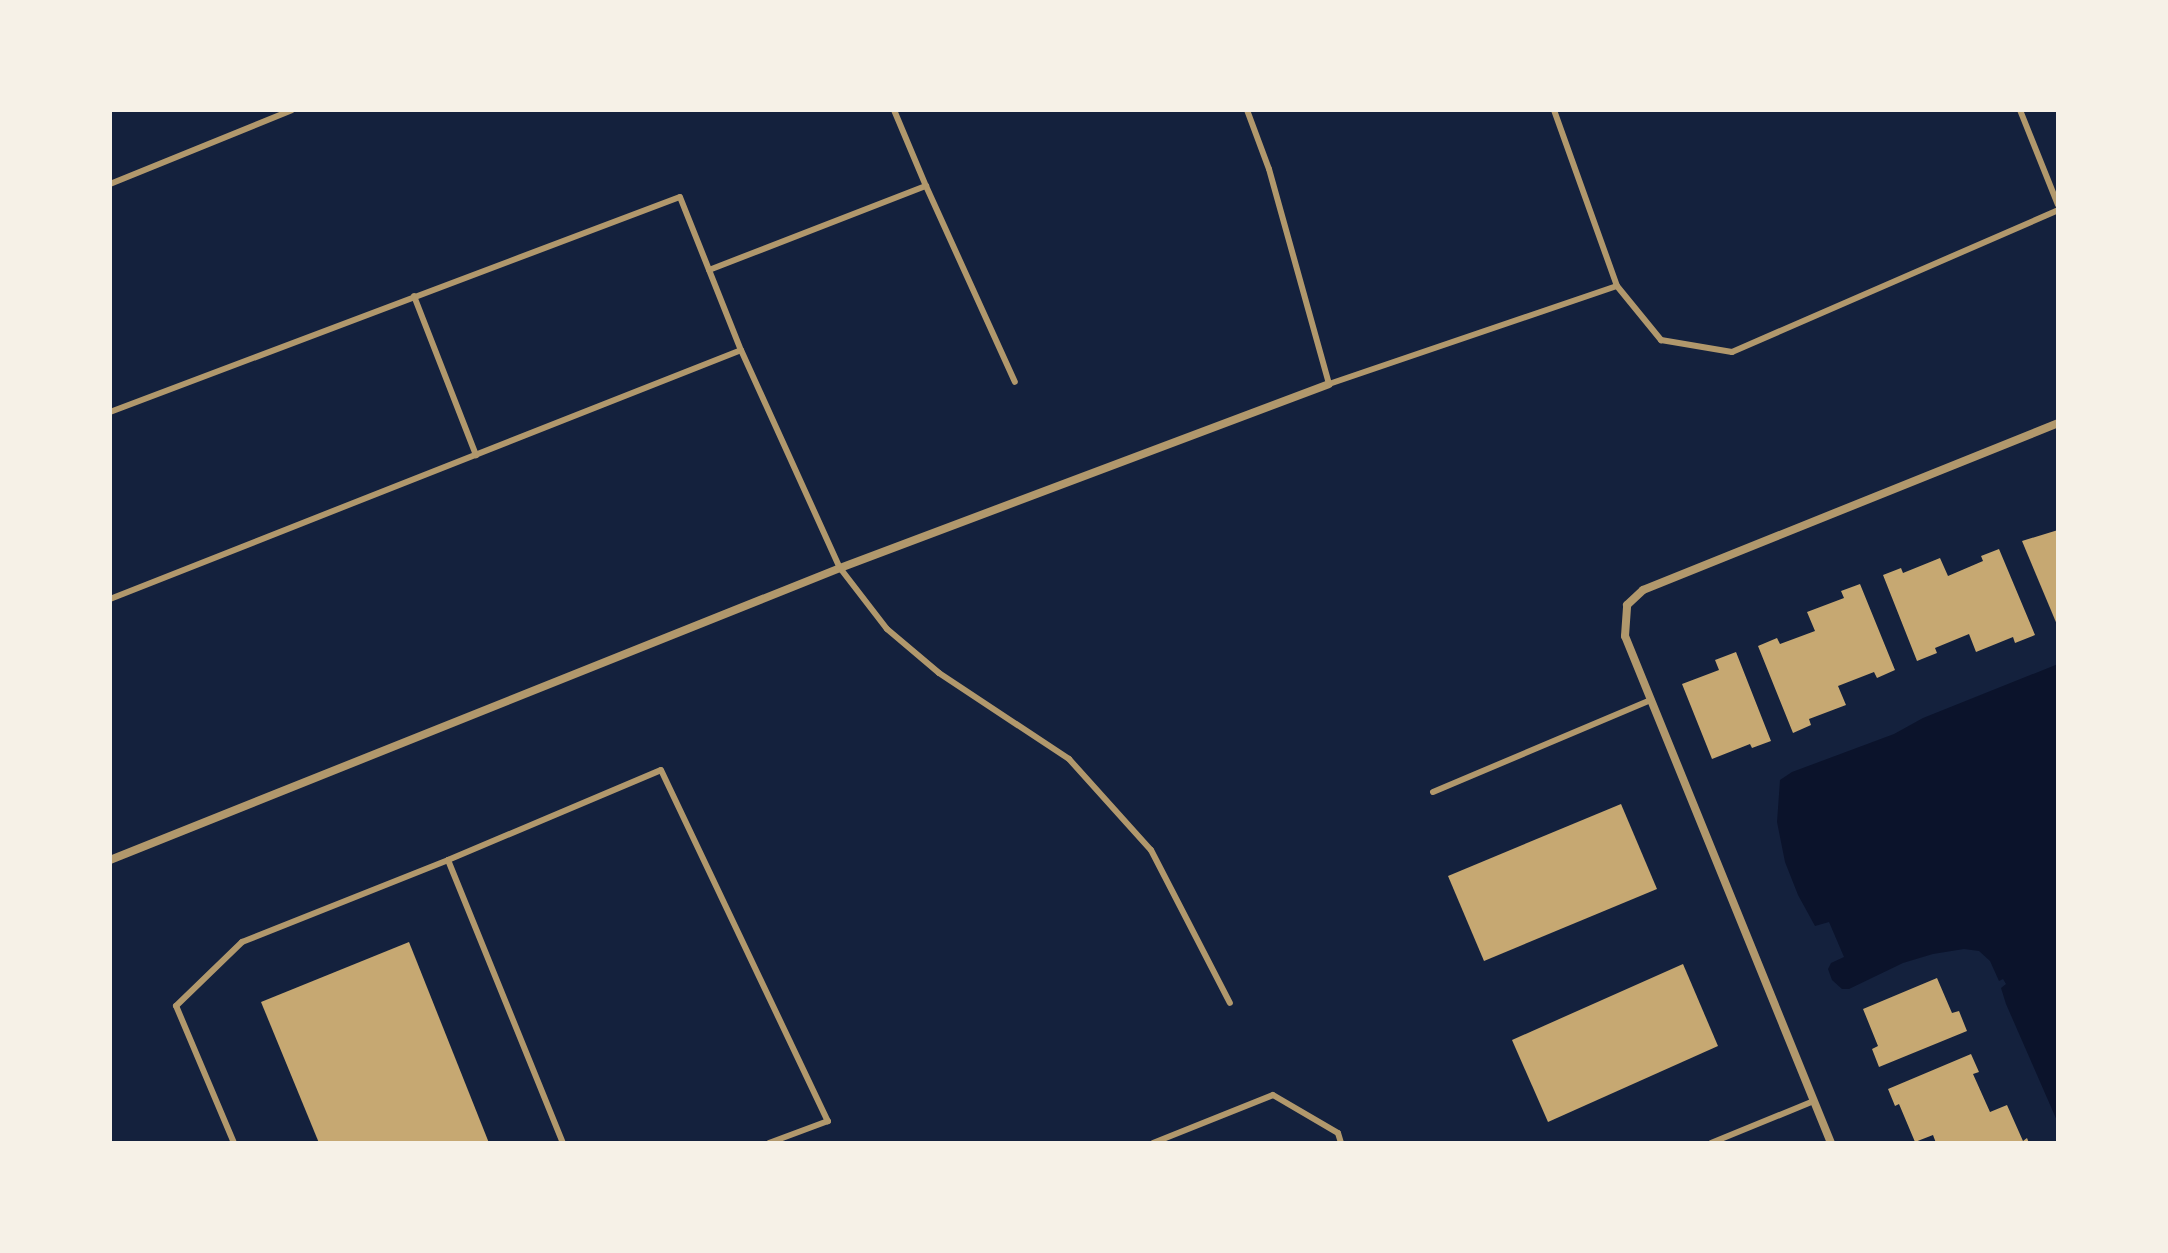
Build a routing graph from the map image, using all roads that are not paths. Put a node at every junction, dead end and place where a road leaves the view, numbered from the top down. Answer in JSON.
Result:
{"nodes":[{"id":1,"x":292,"y":110,"type":"edge"},
{"id":2,"x":894,"y":110,"type":"edge"},
{"id":3,"x":1247,"y":110,"type":"edge"},
{"id":4,"x":1554,"y":110,"type":"edge"},
{"id":5,"x":2020,"y":110,"type":"edge"},
{"id":6,"x":110,"y":184,"type":"edge"},
{"id":7,"x":926,"y":186,"type":"junction"},
{"id":8,"x":2058,"y":208,"type":"edge"},
{"id":9,"x":709,"y":270,"type":"junction"},
{"id":10,"x":1617,"y":286,"type":"junction"},
{"id":11,"x":414,"y":296,"type":"junction"},
{"id":12,"x":741,"y":350,"type":"junction"},
{"id":13,"x":1015,"y":382,"type":"dead end"},
{"id":14,"x":1329,"y":384,"type":"junction"},
{"id":15,"x":110,"y":412,"type":"edge"},
{"id":16,"x":2058,"y":423,"type":"edge"},
{"id":17,"x":476,"y":455,"type":"junction"},
{"id":18,"x":840,"y":568,"type":"junction"},
{"id":19,"x":110,"y":599,"type":"edge"},
{"id":20,"x":1651,"y":700,"type":"junction"},
{"id":21,"x":1433,"y":792,"type":"dead end"},
{"id":22,"x":110,"y":860,"type":"edge"},
{"id":23,"x":448,"y":860,"type":"junction"},
{"id":24,"x":1230,"y":1003,"type":"dead end"},
{"id":25,"x":1814,"y":1101,"type":"junction"},
{"id":26,"x":234,"y":1143,"type":"edge"},
{"id":27,"x":563,"y":1143,"type":"edge"},
{"id":28,"x":769,"y":1143,"type":"edge"},
{"id":29,"x":1153,"y":1143,"type":"edge"},
{"id":30,"x":1341,"y":1143,"type":"edge"},
{"id":31,"x":1711,"y":1143,"type":"edge"},
{"id":32,"x":1831,"y":1143,"type":"edge"}],
"edges":[{"from":1,"to":6,"type":"lane"},
{"from":2,"to":7,"type":"lane"},
{"from":3,"to":14,"type":"lane"},
{"from":4,"to":10,"type":"lane"},
{"from":5,"to":8,"type":"lane"},
{"from":7,"to":9,"type":"lane"},
{"from":7,"to":13,"type":"lane"},
{"from":8,"to":10,"type":"lane"},
{"from":9,"to":11,"type":"lane"},
{"from":9,"to":12,"type":"lane"},
{"from":10,"to":14,"type":"lane"},
{"from":11,"to":15,"type":"lane"},
{"from":11,"to":17,"type":"lane"},
{"from":12,"to":17,"type":"lane"},
{"from":12,"to":18,"type":"lane"},
{"from":14,"to":18,"type":"street"},
{"from":16,"to":20,"type":"street"},
{"from":17,"to":19,"type":"lane"},
{"from":18,"to":22,"type":"street"},
{"from":18,"to":24,"type":"lane"},
{"from":20,"to":21,"type":"lane"},
{"from":20,"to":25,"type":"street"},
{"from":23,"to":26,"type":"lane"},
{"from":23,"to":27,"type":"lane"},
{"from":23,"to":28,"type":"lane"},
{"from":25,"to":31,"type":"lane"},
{"from":25,"to":32,"type":"street"},
{"from":29,"to":30,"type":"lane"}]}
